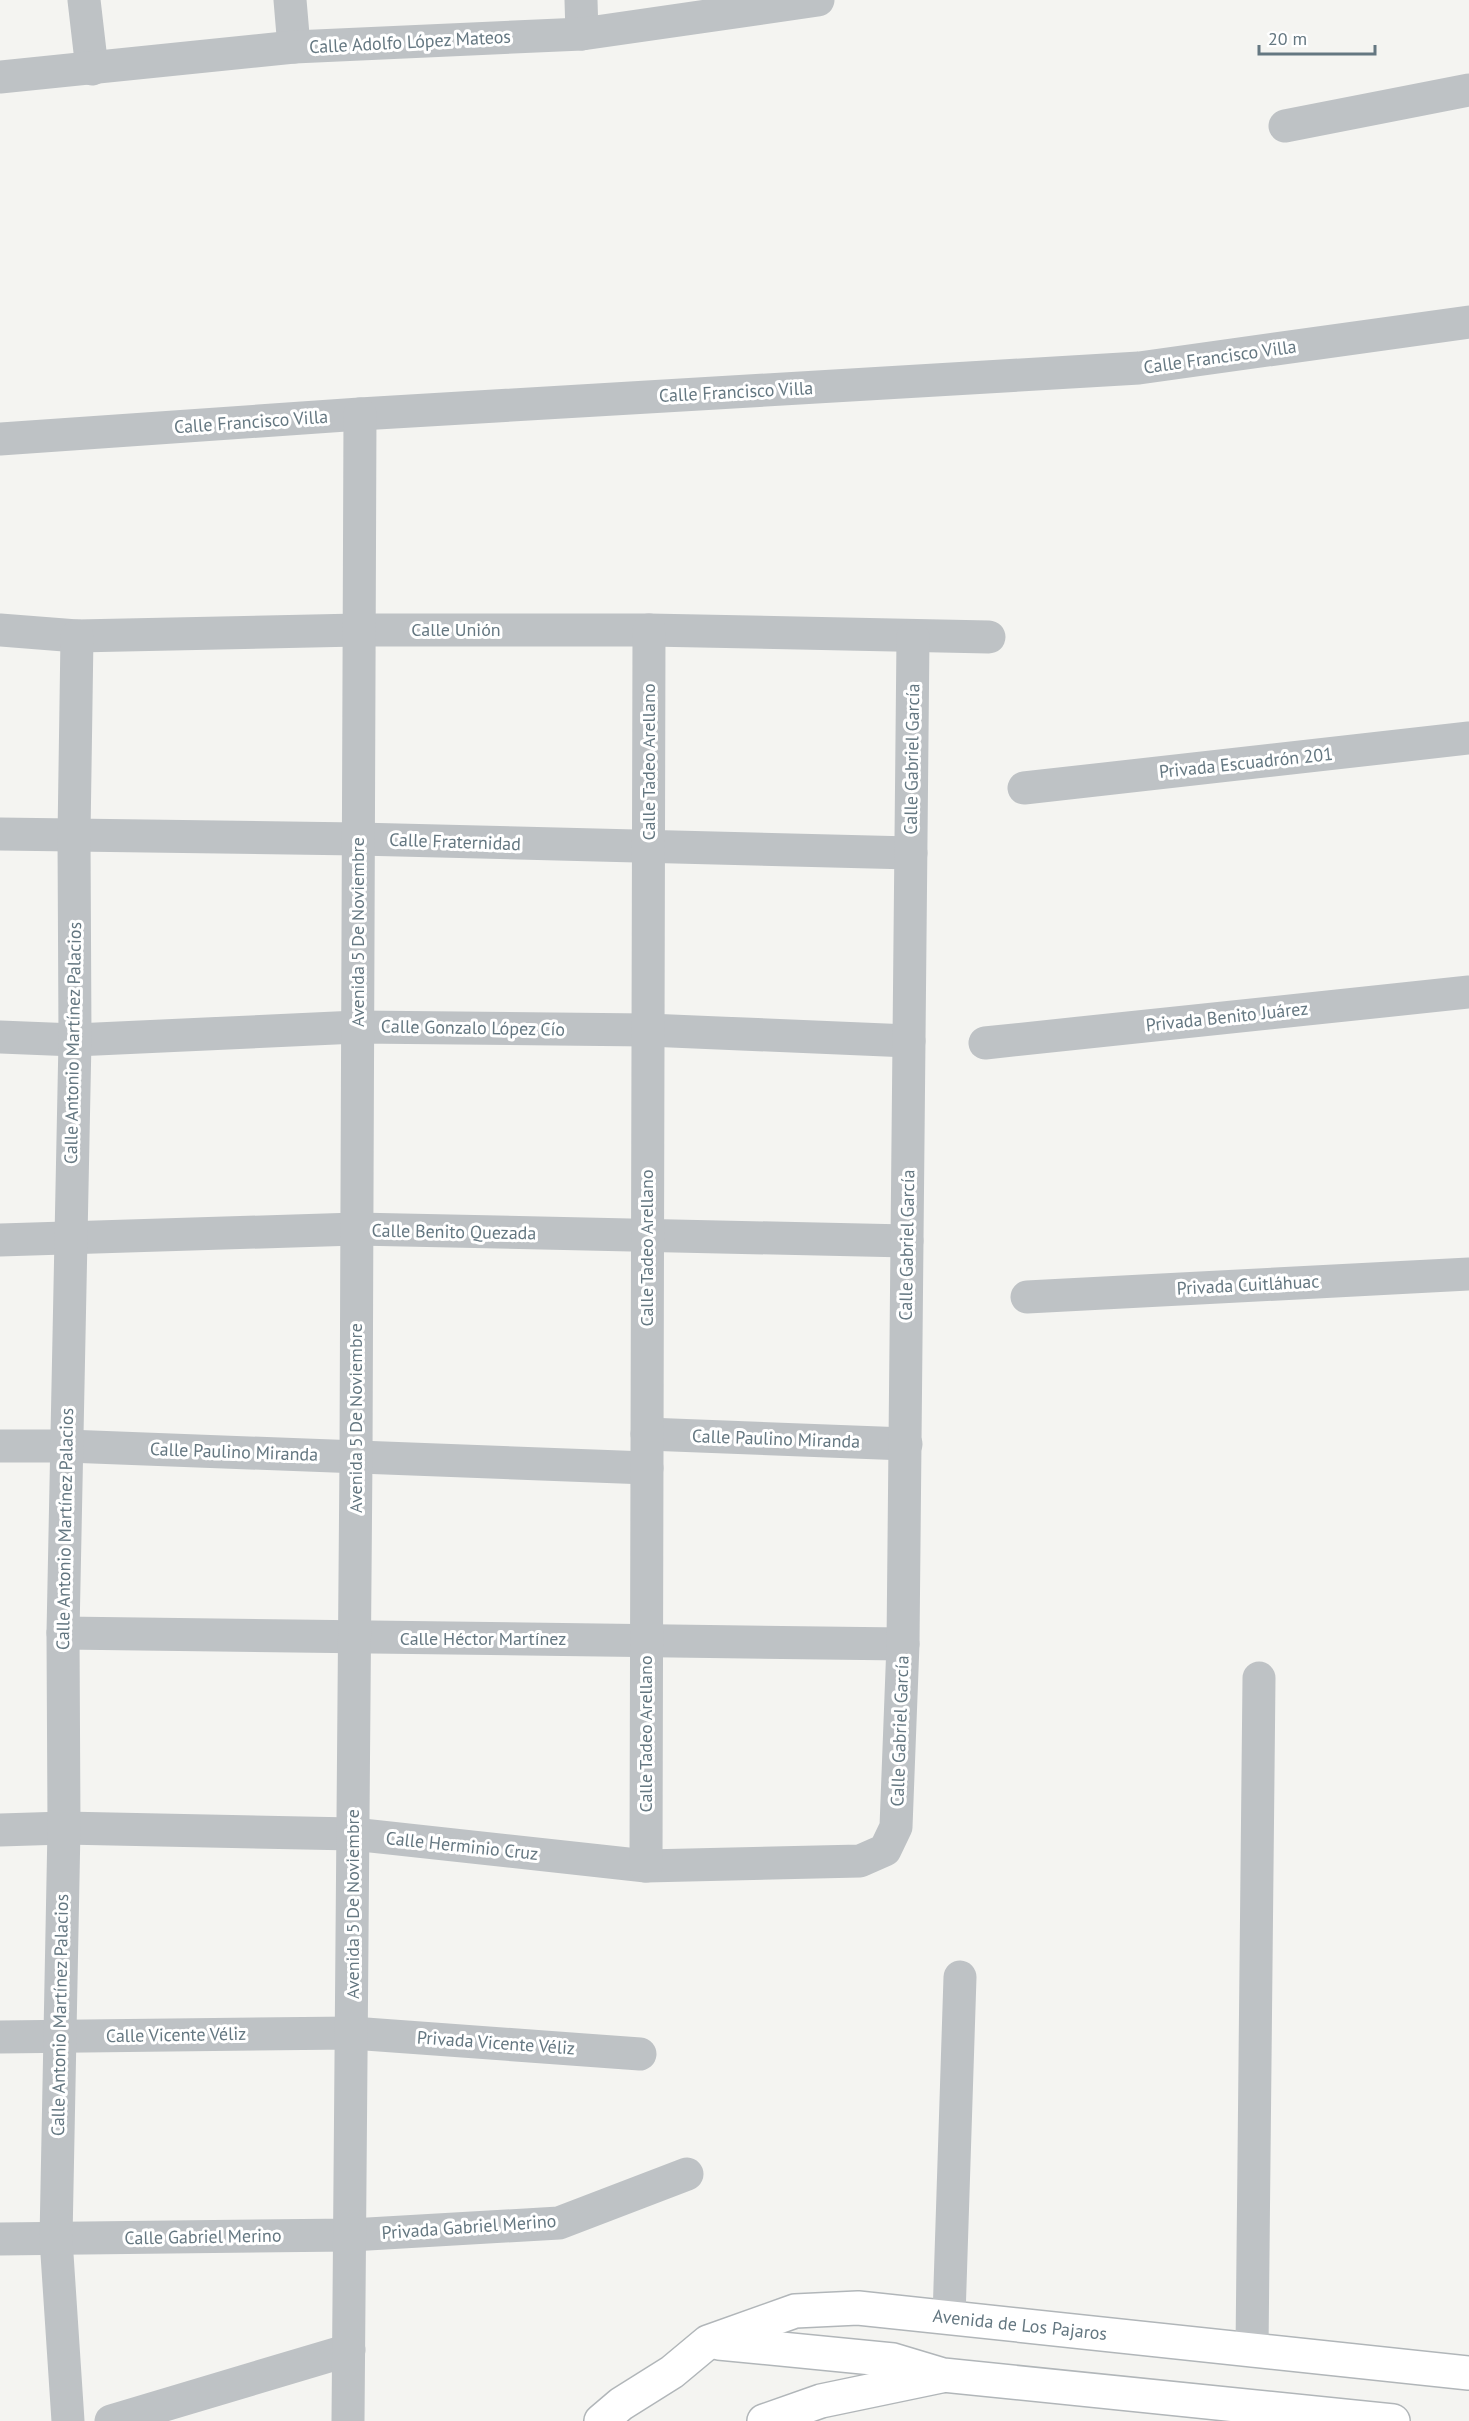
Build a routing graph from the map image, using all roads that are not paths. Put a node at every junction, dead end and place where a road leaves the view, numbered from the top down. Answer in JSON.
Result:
{"nodes":[{"id":1,"x":84,"y":0,"type":"edge"},
{"id":2,"x":291,"y":0,"type":"edge"},
{"id":3,"x":581,"y":0,"type":"edge"},
{"id":4,"x":818,"y":0,"type":"edge"},
{"id":5,"x":582,"y":34,"type":"junction"},
{"id":6,"x":294,"y":47,"type":"junction"},
{"id":7,"x":92,"y":69,"type":"junction"},
{"id":8,"x":0,"y":77,"type":"edge"},
{"id":9,"x":1469,"y":90,"type":"edge"},
{"id":10,"x":1285,"y":126,"type":"dead end"},
{"id":11,"x":1469,"y":322,"type":"edge"},
{"id":12,"x":360,"y":414,"type":"junction"},
{"id":13,"x":0,"y":439,"type":"edge"},
{"id":14,"x":0,"y":630,"type":"edge"},
{"id":15,"x":358,"y":630,"type":"junction"},
{"id":16,"x":649,"y":630,"type":"junction"},
{"id":17,"x":77,"y":636,"type":"junction"},
{"id":18,"x":913,"y":637,"type":"junction"},
{"id":19,"x":989,"y":637,"type":"dead end"},
{"id":20,"x":1469,"y":738,"type":"edge"},
{"id":21,"x":1024,"y":788,"type":"dead end"},
{"id":22,"x":0,"y":834,"type":"edge"},
{"id":23,"x":74,"y":836,"type":"junction"},
{"id":24,"x":358,"y":839,"type":"junction"},
{"id":25,"x":648,"y":848,"type":"junction"},
{"id":26,"x":911,"y":853,"type":"junction"},
{"id":27,"x":1469,"y":992,"type":"edge"},
{"id":28,"x":357,"y":1027,"type":"junction"},
{"id":29,"x":648,"y":1030,"type":"junction"},
{"id":30,"x":0,"y":1037,"type":"edge"},
{"id":31,"x":75,"y":1040,"type":"junction"},
{"id":32,"x":909,"y":1041,"type":"junction"},
{"id":33,"x":985,"y":1043,"type":"dead end"},
{"id":34,"x":357,"y":1229,"type":"junction"},
{"id":35,"x":647,"y":1236,"type":"junction"},
{"id":36,"x":70,"y":1239,"type":"junction"},
{"id":37,"x":0,"y":1240,"type":"edge"},
{"id":38,"x":907,"y":1241,"type":"junction"},
{"id":39,"x":1469,"y":1274,"type":"edge"},
{"id":40,"x":1027,"y":1297,"type":"dead end"},
{"id":41,"x":647,"y":1434,"type":"junction"},
{"id":42,"x":906,"y":1444,"type":"junction"},
{"id":43,"x":0,"y":1446,"type":"edge"},
{"id":44,"x":67,"y":1446,"type":"junction"},
{"id":45,"x":356,"y":1457,"type":"junction"},
{"id":46,"x":647,"y":1468,"type":"junction"},
{"id":47,"x":63,"y":1633,"type":"junction"},
{"id":48,"x":355,"y":1638,"type":"junction"},
{"id":49,"x":646,"y":1639,"type":"junction"},
{"id":50,"x":903,"y":1644,"type":"junction"},
{"id":51,"x":1259,"y":1678,"type":"dead end"},
{"id":52,"x":63,"y":1828,"type":"junction"},
{"id":53,"x":0,"y":1830,"type":"edge"},
{"id":54,"x":353,"y":1834,"type":"junction"},
{"id":55,"x":885,"y":1850,"type":"joint"},
{"id":56,"x":646,"y":1866,"type":"junction"},
{"id":57,"x":960,"y":1977,"type":"dead end"},
{"id":58,"x":352,"y":2033,"type":"junction"},
{"id":59,"x":0,"y":2037,"type":"edge"},
{"id":60,"x":60,"y":2037,"type":"junction"},
{"id":61,"x":640,"y":2054,"type":"dead end"},
{"id":62,"x":687,"y":2174,"type":"dead end"},
{"id":63,"x":351,"y":2235,"type":"junction"},
{"id":64,"x":0,"y":2239,"type":"edge"},
{"id":65,"x":56,"y":2239,"type":"junction"},
{"id":66,"x":949,"y":2317,"type":"junction"},
{"id":67,"x":708,"y":2342,"type":"junction"},
{"id":68,"x":349,"y":2350,"type":"junction"},
{"id":69,"x":1252,"y":2350,"type":"junction"},
{"id":70,"x":1469,"y":2373,"type":"edge"},
{"id":71,"x":943,"y":2375,"type":"junction"},
{"id":72,"x":68,"y":2421,"type":"edge"},
{"id":73,"x":111,"y":2421,"type":"edge"},
{"id":74,"x":348,"y":2421,"type":"edge"},
{"id":75,"x":601,"y":2421,"type":"edge"},
{"id":76,"x":764,"y":2421,"type":"edge"},
{"id":77,"x":1393,"y":2421,"type":"edge"}],
"edges":[{"from":1,"to":7,"type":"street"},
{"from":2,"to":6,"type":"street"},
{"from":3,"to":5,"type":"street"},
{"from":4,"to":5,"type":"street","name":"Calle Adolfo López Mateos"},
{"from":5,"to":6,"type":"street","name":"Calle Adolfo López Mateos"},
{"from":6,"to":7,"type":"street","name":"Calle Adolfo López Mateos"},
{"from":7,"to":8,"type":"street","name":"Calle Adolfo López Mateos"},
{"from":9,"to":10,"type":"street"},
{"from":11,"to":12,"type":"street","name":"Calle Francisco Villa"},
{"from":12,"to":13,"type":"street","name":"Calle Francisco Villa"},
{"from":12,"to":15,"type":"street","name":"Avenida 5 De Noviembre"},
{"from":14,"to":17,"type":"street","name":"Calle Unión"},
{"from":15,"to":16,"type":"street","name":"Calle Unión"},
{"from":15,"to":17,"type":"street","name":"Calle Unión"},
{"from":15,"to":24,"type":"street","name":"Avenida 5 De Noviembre"},
{"from":16,"to":18,"type":"street","name":"Calle Unión"},
{"from":16,"to":25,"type":"street","name":"Calle Tadeo Arellano"},
{"from":17,"to":23,"type":"street","name":"Calle Antonio Martínez Palacios"},
{"from":18,"to":19,"type":"street","name":"Calle Unión"},
{"from":18,"to":26,"type":"street","name":"Calle Gabriel García"},
{"from":20,"to":21,"type":"street","name":"Privada Escuadrón 201"},
{"from":22,"to":23,"type":"street","name":"Calle Fraternidad"},
{"from":23,"to":24,"type":"street","name":"Calle Fraternidad"},
{"from":23,"to":31,"type":"street","name":"Calle Antonio Martínez Palacios"},
{"from":24,"to":25,"type":"street","name":"Calle Fraternidad"},
{"from":24,"to":28,"type":"street","name":"Avenida 5 De Noviembre"},
{"from":25,"to":26,"type":"street","name":"Calle Fraternidad"},
{"from":25,"to":29,"type":"street","name":"Calle Tadeo Arellano"},
{"from":26,"to":32,"type":"street","name":"Calle Gabriel García"},
{"from":27,"to":33,"type":"street","name":"Privada Benito Juárez"},
{"from":28,"to":29,"type":"street","name":"Calle Gonzalo López Cío"},
{"from":28,"to":31,"type":"street","name":"Calle Gonzalo López Cío"},
{"from":28,"to":34,"type":"street","name":"Avenida 5 De Noviembre"},
{"from":29,"to":32,"type":"street","name":"Calle Gonzalo López Cío"},
{"from":29,"to":35,"type":"street","name":"Calle Tadeo Arellano"},
{"from":30,"to":31,"type":"street","name":"Calle Gonzalo López Cío"},
{"from":31,"to":36,"type":"street","name":"Calle Antonio Martínez Palacios"},
{"from":32,"to":38,"type":"street","name":"Calle Gabriel García"},
{"from":34,"to":35,"type":"street","name":"Calle Benito Quezada"},
{"from":34,"to":36,"type":"street","name":"Calle Benito Quezada"},
{"from":34,"to":45,"type":"street","name":"Avenida 5 De Noviembre"},
{"from":35,"to":38,"type":"street","name":"Calle Benito Quezada"},
{"from":35,"to":41,"type":"street","name":"Calle Tadeo Arellano"},
{"from":36,"to":37,"type":"street","name":"Calle Benito Quezada"},
{"from":36,"to":44,"type":"street","name":"Calle Antonio Martínez Palacios"},
{"from":38,"to":42,"type":"street","name":"Calle Gabriel García"},
{"from":39,"to":40,"type":"street","name":"Privada Cuitláhuac"},
{"from":41,"to":42,"type":"street","name":"Calle Paulino Miranda"},
{"from":41,"to":46,"type":"street","name":"Calle Tadeo Arellano"},
{"from":42,"to":50,"type":"street","name":"Calle Gabriel García"},
{"from":43,"to":44,"type":"street","name":"Calle Paulino Miranda"},
{"from":44,"to":45,"type":"street","name":"Calle Paulino Miranda"},
{"from":44,"to":47,"type":"street","name":"Calle Antonio Martínez Palacios"},
{"from":45,"to":46,"type":"street","name":"Calle Paulino Miranda"},
{"from":45,"to":48,"type":"street","name":"Avenida 5 De Noviembre"},
{"from":46,"to":49,"type":"street","name":"Calle Tadeo Arellano"},
{"from":47,"to":48,"type":"street","name":"Calle Héctor Martínez"},
{"from":47,"to":52,"type":"street","name":"Calle Antonio Martínez Palacios"},
{"from":48,"to":49,"type":"street","name":"Calle Héctor Martínez"},
{"from":48,"to":54,"type":"street","name":"Avenida 5 De Noviembre"},
{"from":49,"to":50,"type":"street","name":"Calle Héctor Martínez"},
{"from":49,"to":56,"type":"street","name":"Calle Tadeo Arellano"},
{"from":50,"to":55,"type":"street","name":"Calle Gabriel García"},
{"from":51,"to":69,"type":"street"},
{"from":52,"to":53,"type":"street","name":"Calle Herminio Cruz"},
{"from":52,"to":54,"type":"street","name":"Calle Herminio Cruz"},
{"from":52,"to":60,"type":"street","name":"Calle Antonio Martínez Palacios"},
{"from":54,"to":56,"type":"street","name":"Calle Herminio Cruz"},
{"from":54,"to":58,"type":"street","name":"Avenida 5 De Noviembre"},
{"from":55,"to":56,"type":"street","name":"Calle Herminio Cruz"},
{"from":57,"to":66,"type":"street"},
{"from":58,"to":60,"type":"street","name":"Calle Vicente Véliz"},
{"from":58,"to":61,"type":"street","name":"Privada Vicente Véliz"},
{"from":58,"to":63,"type":"street","name":"Avenida 5 De Noviembre"},
{"from":59,"to":60,"type":"street","name":"Calle Vicente Véliz"},
{"from":60,"to":65,"type":"street","name":"Calle Antonio Martínez Palacios"},
{"from":62,"to":63,"type":"street","name":"Privada Gabriel Merino"},
{"from":63,"to":65,"type":"street","name":"Calle Gabriel Merino"},
{"from":63,"to":68,"type":"street","name":"Avenida 5 De Noviembre"},
{"from":64,"to":65,"type":"street","name":"Calle Gabriel Merino"},
{"from":65,"to":72,"type":"street","name":"Calle Antonio Martínez Palacios"},
{"from":66,"to":67,"type":"main road","name":"Avenida de Los Pajaros"},
{"from":66,"to":69,"type":"main road","name":"Avenida de Los Pajaros"},
{"from":67,"to":71,"type":"main road"},
{"from":67,"to":75,"type":"main road","name":"Avenida de Los Pajaros"},
{"from":68,"to":73,"type":"street"},
{"from":68,"to":74,"type":"street","name":"Avenida 5 De Noviembre"},
{"from":69,"to":70,"type":"main road","name":"Avenida de Los Pajaros"},
{"from":71,"to":76,"type":"main road"},
{"from":71,"to":77,"type":"main road"}]}
